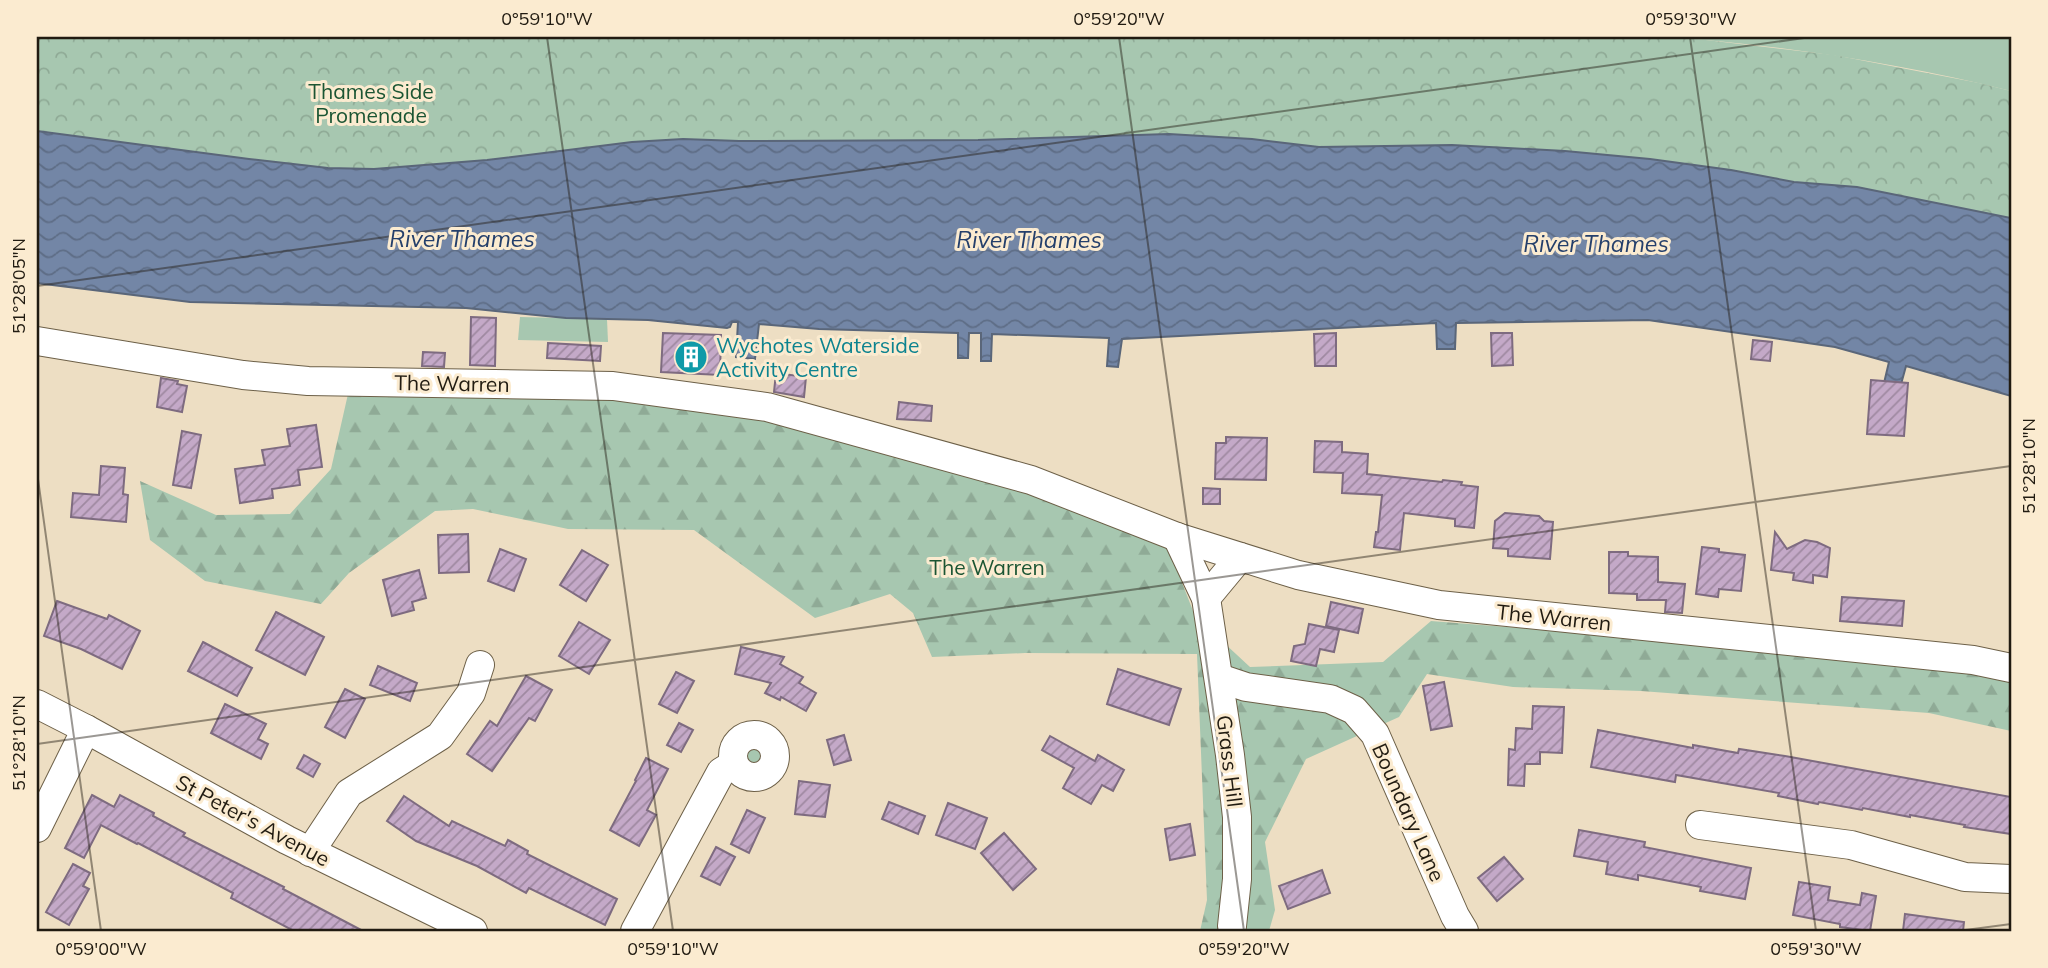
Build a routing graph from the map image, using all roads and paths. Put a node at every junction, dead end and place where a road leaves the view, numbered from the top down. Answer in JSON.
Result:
{"nodes":[{"id":1,"x":37,"y":341,"type":"edge"},
{"id":2,"x":1177,"y":537,"type":"junction"},
{"id":3,"x":1240,"y":557,"type":"junction"},
{"id":4,"x":1206,"y":598,"type":"junction"},
{"id":5,"x":480,"y":666,"type":"dead end"},
{"id":6,"x":2011,"y":668,"type":"edge"},
{"id":7,"x":1219,"y":678,"type":"junction"},
{"id":8,"x":37,"y":704,"type":"edge"},
{"id":9,"x":86,"y":729,"type":"junction"},
{"id":10,"x":734,"y":764,"type":"dead end"},
{"id":11,"x":1713,"y":822,"type":"dead end"},
{"id":12,"x":37,"y":828,"type":"edge"},
{"id":13,"x":310,"y":852,"type":"junction"},
{"id":14,"x":2011,"y":879,"type":"edge"},
{"id":15,"x":1232,"y":926,"type":"dead end"},
{"id":16,"x":472,"y":931,"type":"edge"},
{"id":17,"x":635,"y":931,"type":"edge"},
{"id":18,"x":1464,"y":931,"type":"edge"}],
"edges":[{"from":1,"to":2,"type":"street","name":"The Warren"},
{"from":2,"to":3,"type":"street","name":"The Warren"},
{"from":2,"to":4,"type":"street","name":"Grass Hill"},
{"from":3,"to":4,"type":"street"},
{"from":3,"to":6,"type":"street","name":"The Warren"},
{"from":4,"to":7,"type":"street","name":"Grass Hill"},
{"from":5,"to":13,"type":"street"},
{"from":7,"to":15,"type":"street","name":"Grass Hill"},
{"from":7,"to":18,"type":"street","name":"Boundary Lane"},
{"from":8,"to":9,"type":"street","name":"St Peter's Avenue"},
{"from":9,"to":12,"type":"street"},
{"from":9,"to":13,"type":"street","name":"St Peter's Avenue"},
{"from":10,"to":17,"type":"street"},
{"from":11,"to":14,"type":"street"},
{"from":13,"to":16,"type":"street","name":"St Peter's Avenue"}]}
